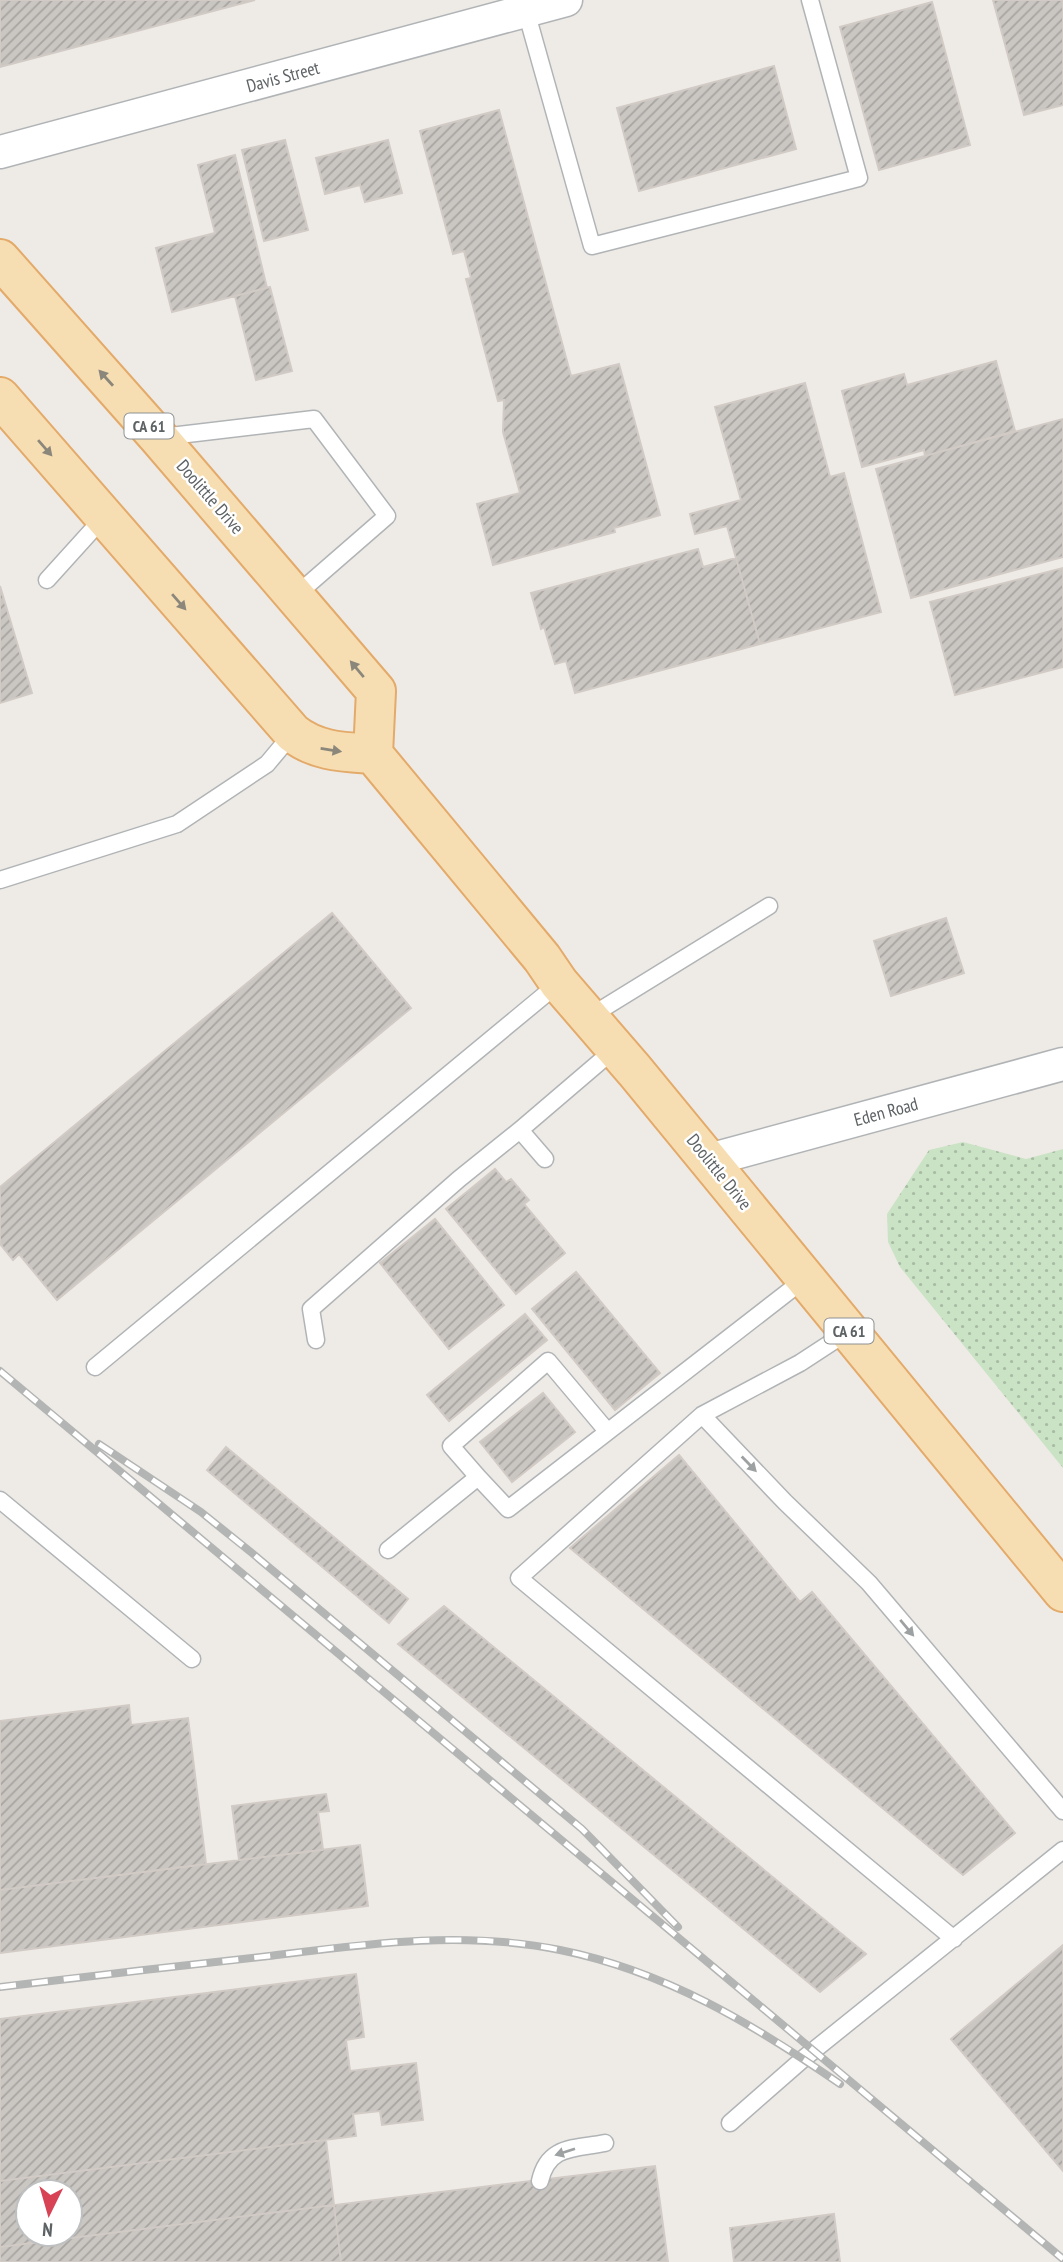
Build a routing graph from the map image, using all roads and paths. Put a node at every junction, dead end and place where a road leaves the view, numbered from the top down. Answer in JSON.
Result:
{"nodes":[{"id":1,"x":566,"y":0,"type":"edge"},
{"id":2,"x":810,"y":0,"type":"edge"},
{"id":3,"x":526,"y":10,"type":"junction"},
{"id":4,"x":0,"y":152,"type":"edge"},
{"id":5,"x":0,"y":259,"type":"edge"},
{"id":6,"x":0,"y":397,"type":"edge"},
{"id":7,"x":158,"y":438,"type":"junction"},
{"id":8,"x":105,"y":517,"type":"junction"},
{"id":9,"x":47,"y":580,"type":"dead end"},
{"id":10,"x":295,"y":596,"type":"junction"},
{"id":11,"x":293,"y":733,"type":"junction"},
{"id":12,"x":373,"y":754,"type":"junction"},
{"id":13,"x":0,"y":880,"type":"edge"},
{"id":14,"x":769,"y":906,"type":"dead end"},
{"id":15,"x":559,"y":983,"type":"junction"},
{"id":16,"x":589,"y":1017,"type":"junction"},
{"id":17,"x":616,"y":1048,"type":"junction"},
{"id":18,"x":1063,"y":1064,"type":"edge"},
{"id":19,"x":520,"y":1129,"type":"junction"},
{"id":20,"x":544,"y":1159,"type":"dead end"},
{"id":21,"x":709,"y":1160,"type":"junction"},
{"id":22,"x":806,"y":1278,"type":"junction"},
{"id":23,"x":849,"y":1331,"type":"junction"},
{"id":24,"x":316,"y":1340,"type":"dead end"},
{"id":25,"x":95,"y":1367,"type":"dead end"},
{"id":26,"x":702,"y":1415,"type":"junction"},
{"id":27,"x":607,"y":1431,"type":"junction"},
{"id":28,"x":478,"y":1477,"type":"junction"},
{"id":29,"x":0,"y":1500,"type":"edge"},
{"id":30,"x":388,"y":1550,"type":"dead end"},
{"id":31,"x":1063,"y":1592,"type":"edge"},
{"id":32,"x":192,"y":1659,"type":"dead end"},
{"id":33,"x":1063,"y":1811,"type":"edge"},
{"id":34,"x":1063,"y":1850,"type":"edge"},
{"id":35,"x":954,"y":1940,"type":"junction"},
{"id":36,"x":730,"y":2123,"type":"dead end"},
{"id":37,"x":605,"y":2143,"type":"dead end"},
{"id":38,"x":540,"y":2180,"type":"dead end"}],
"edges":[{"from":1,"to":3,"type":"street","name":"Davis Street"},
{"from":2,"to":3,"type":"lane"},
{"from":3,"to":4,"type":"street","name":"Davis Street"},
{"from":7,"to":5,"type":"main road","name":"Doolittle Drive","number":"CA 61","one_way":true},
{"from":6,"to":8,"type":"main road","one_way":true},
{"from":7,"to":10,"type":"main road","name":"Doolittle Drive","number":"CA 61"},
{"from":7,"to":10,"type":"lane"},
{"from":8,"to":9,"type":"lane"},
{"from":8,"to":11,"type":"main road","one_way":true},
{"from":12,"to":10,"type":"main road","name":"Doolittle Drive","number":"CA 61","one_way":true},
{"from":11,"to":12,"type":"main road","one_way":true},
{"from":11,"to":13,"type":"lane"},
{"from":12,"to":15,"type":"main road","name":"Doolittle Drive","number":"CA 61"},
{"from":14,"to":16,"type":"lane"},
{"from":15,"to":16,"type":"main road","name":"Doolittle Drive","number":"CA 61"},
{"from":15,"to":25,"type":"lane"},
{"from":16,"to":17,"type":"main road","name":"Doolittle Drive","number":"CA 61"},
{"from":17,"to":19,"type":"lane"},
{"from":17,"to":21,"type":"main road","name":"Doolittle Drive","number":"CA 61"},
{"from":18,"to":21,"type":"street","name":"Eden Road"},
{"from":19,"to":20,"type":"lane"},
{"from":19,"to":24,"type":"lane"},
{"from":21,"to":22,"type":"main road","name":"Doolittle Drive","number":"CA 61"},
{"from":22,"to":23,"type":"main road","name":"Doolittle Drive","number":"CA 61"},
{"from":22,"to":27,"type":"lane"},
{"from":23,"to":26,"type":"lane"},
{"from":23,"to":31,"type":"main road","name":"Doolittle Drive","number":"CA 61"},
{"from":26,"to":33,"type":"lane","one_way":true},
{"from":26,"to":35,"type":"lane"},
{"from":27,"to":28,"type":"lane"},
{"from":27,"to":28,"type":"lane"},
{"from":28,"to":30,"type":"lane"},
{"from":29,"to":32,"type":"lane"},
{"from":34,"to":35,"type":"lane"},
{"from":35,"to":36,"type":"lane"},
{"from":37,"to":38,"type":"lane","one_way":true}]}
